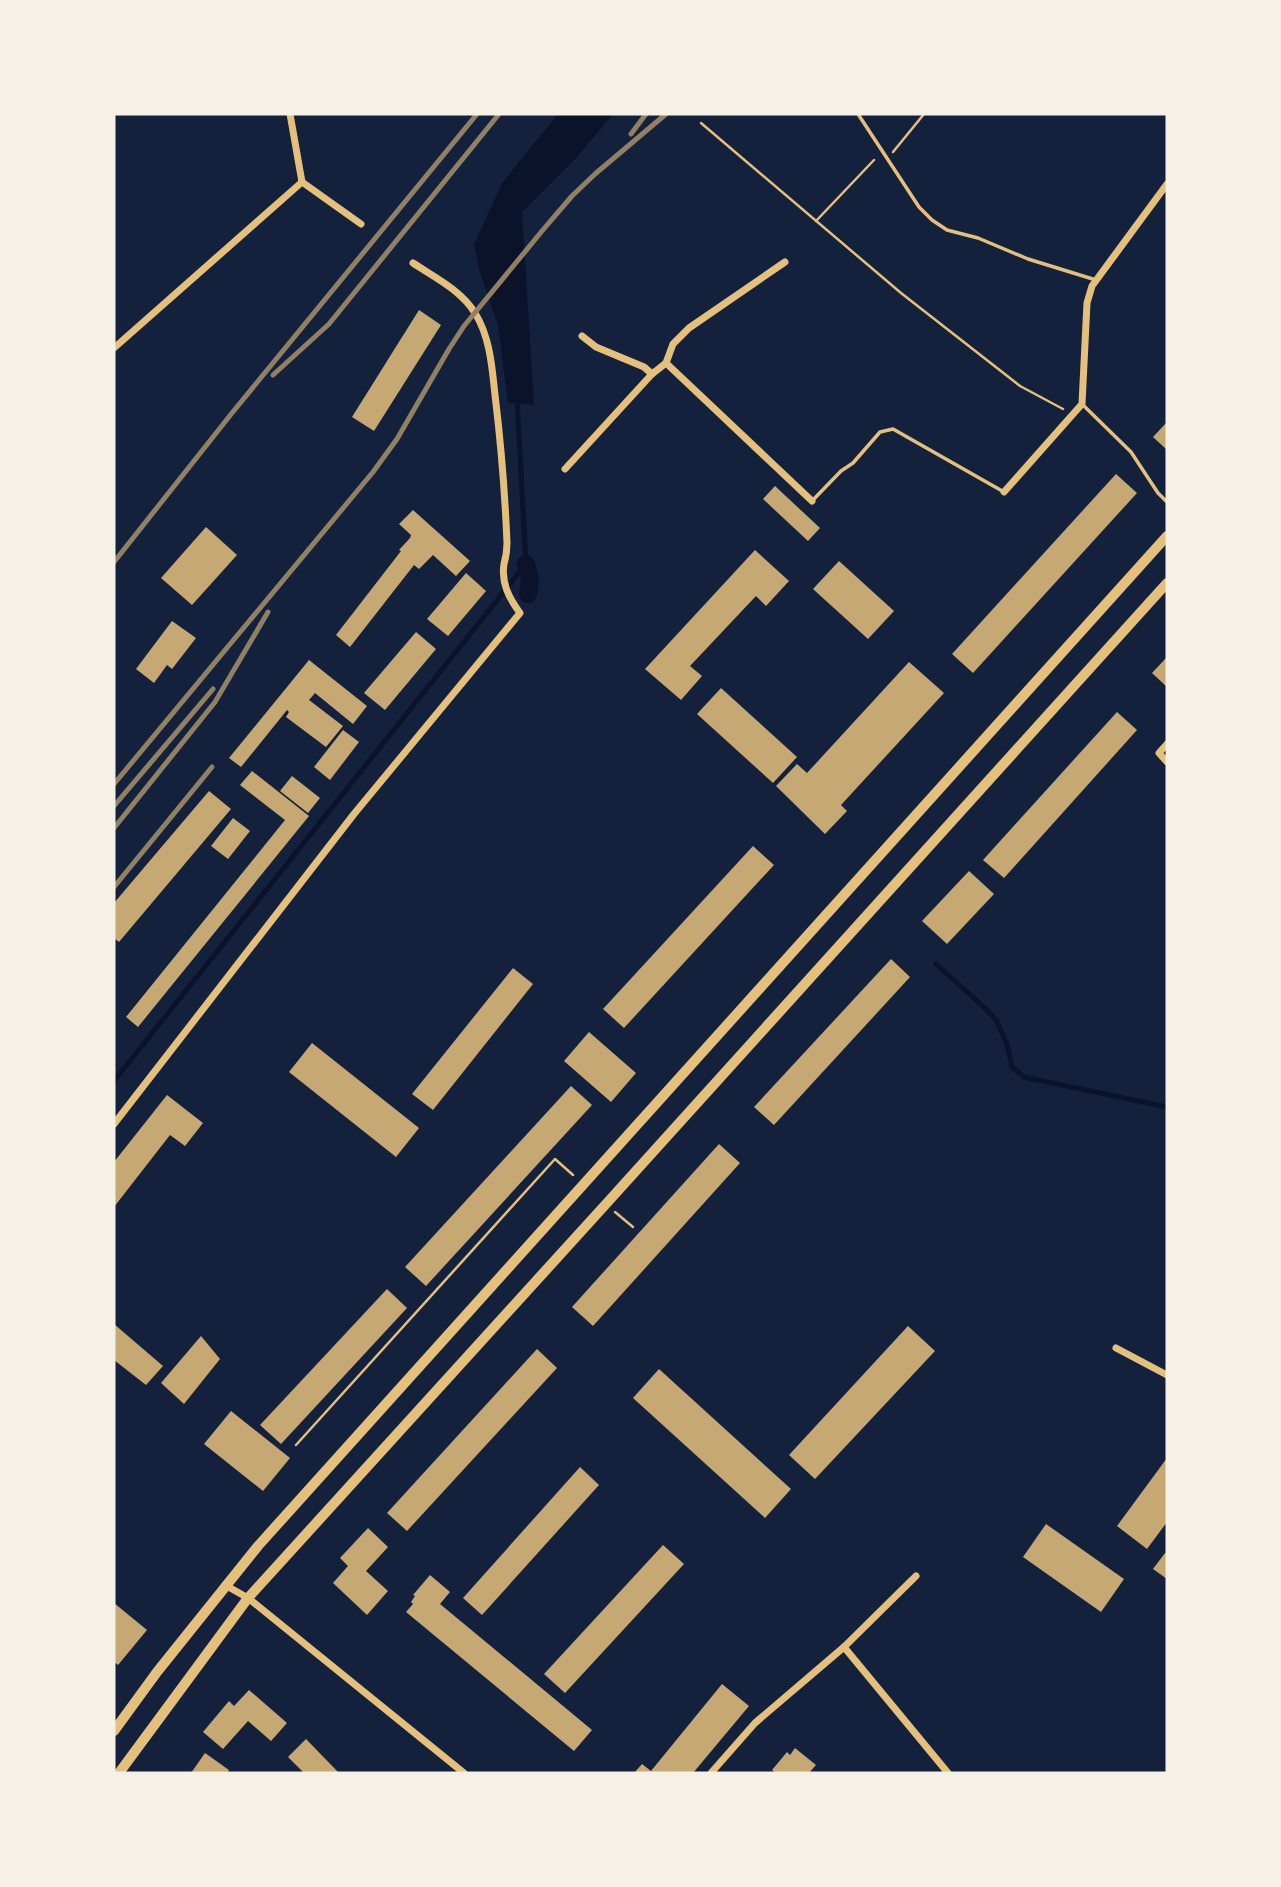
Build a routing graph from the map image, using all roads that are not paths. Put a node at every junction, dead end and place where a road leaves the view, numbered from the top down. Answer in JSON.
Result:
{"nodes":[{"id":1,"x":290,"y":114,"type":"edge"},
{"id":2,"x":858,"y":114,"type":"edge"},
{"id":3,"x":302,"y":182,"type":"junction"},
{"id":4,"x":1167,"y":184,"type":"edge"},
{"id":5,"x":361,"y":224,"type":"dead end"},
{"id":6,"x":785,"y":262,"type":"dead end"},
{"id":7,"x":413,"y":263,"type":"dead end"},
{"id":8,"x":1096,"y":280,"type":"junction"},
{"id":9,"x":582,"y":336,"type":"dead end"},
{"id":10,"x":114,"y":348,"type":"edge"},
{"id":11,"x":666,"y":363,"type":"junction"},
{"id":12,"x":652,"y":374,"type":"junction"},
{"id":13,"x":1082,"y":404,"type":"junction"},
{"id":14,"x":565,"y":469,"type":"dead end"},
{"id":15,"x":1004,"y":492,"type":"joint"},
{"id":16,"x":812,"y":501,"type":"joint"},
{"id":17,"x":1167,"y":502,"type":"edge"},
{"id":18,"x":1166,"y":541,"type":"edge"},
{"id":19,"x":1167,"y":583,"type":"edge"},
{"id":20,"x":1167,"y":744,"type":"edge"},
{"id":21,"x":1167,"y":762,"type":"edge"},
{"id":22,"x":114,"y":1124,"type":"edge"},
{"id":23,"x":1116,"y":1348,"type":"dead end"},
{"id":24,"x":1167,"y":1375,"type":"edge"},
{"id":25,"x":916,"y":1576,"type":"dead end"},
{"id":26,"x":225,"y":1585,"type":"junction"},
{"id":27,"x":248,"y":1598,"type":"junction"},
{"id":28,"x":844,"y":1647,"type":"junction"},
{"id":29,"x":114,"y":1731,"type":"edge"},
{"id":30,"x":119,"y":1773,"type":"edge"},
{"id":31,"x":464,"y":1773,"type":"edge"},
{"id":32,"x":711,"y":1773,"type":"edge"},
{"id":33,"x":948,"y":1773,"type":"edge"}],
"edges":[{"from":1,"to":3,"type":"street"},
{"from":2,"to":8,"type":"lane"},
{"from":3,"to":5,"type":"street"},
{"from":3,"to":10,"type":"street"},
{"from":4,"to":8,"type":"street"},
{"from":6,"to":11,"type":"street"},
{"from":7,"to":22,"type":"street"},
{"from":8,"to":13,"type":"street"},
{"from":9,"to":12,"type":"street"},
{"from":11,"to":12,"type":"street"},
{"from":11,"to":16,"type":"street"},
{"from":12,"to":14,"type":"street"},
{"from":13,"to":15,"type":"street"},
{"from":13,"to":17,"type":"lane"},
{"from":15,"to":16,"type":"lane"},
{"from":18,"to":26,"type":"main road"},
{"from":19,"to":27,"type":"main road"},
{"from":20,"to":21,"type":"street"},
{"from":23,"to":24,"type":"street"},
{"from":25,"to":28,"type":"street"},
{"from":26,"to":27,"type":"street"},
{"from":26,"to":29,"type":"main road"},
{"from":27,"to":30,"type":"main road"},
{"from":27,"to":31,"type":"street"},
{"from":28,"to":32,"type":"street"},
{"from":28,"to":33,"type":"street"}]}
